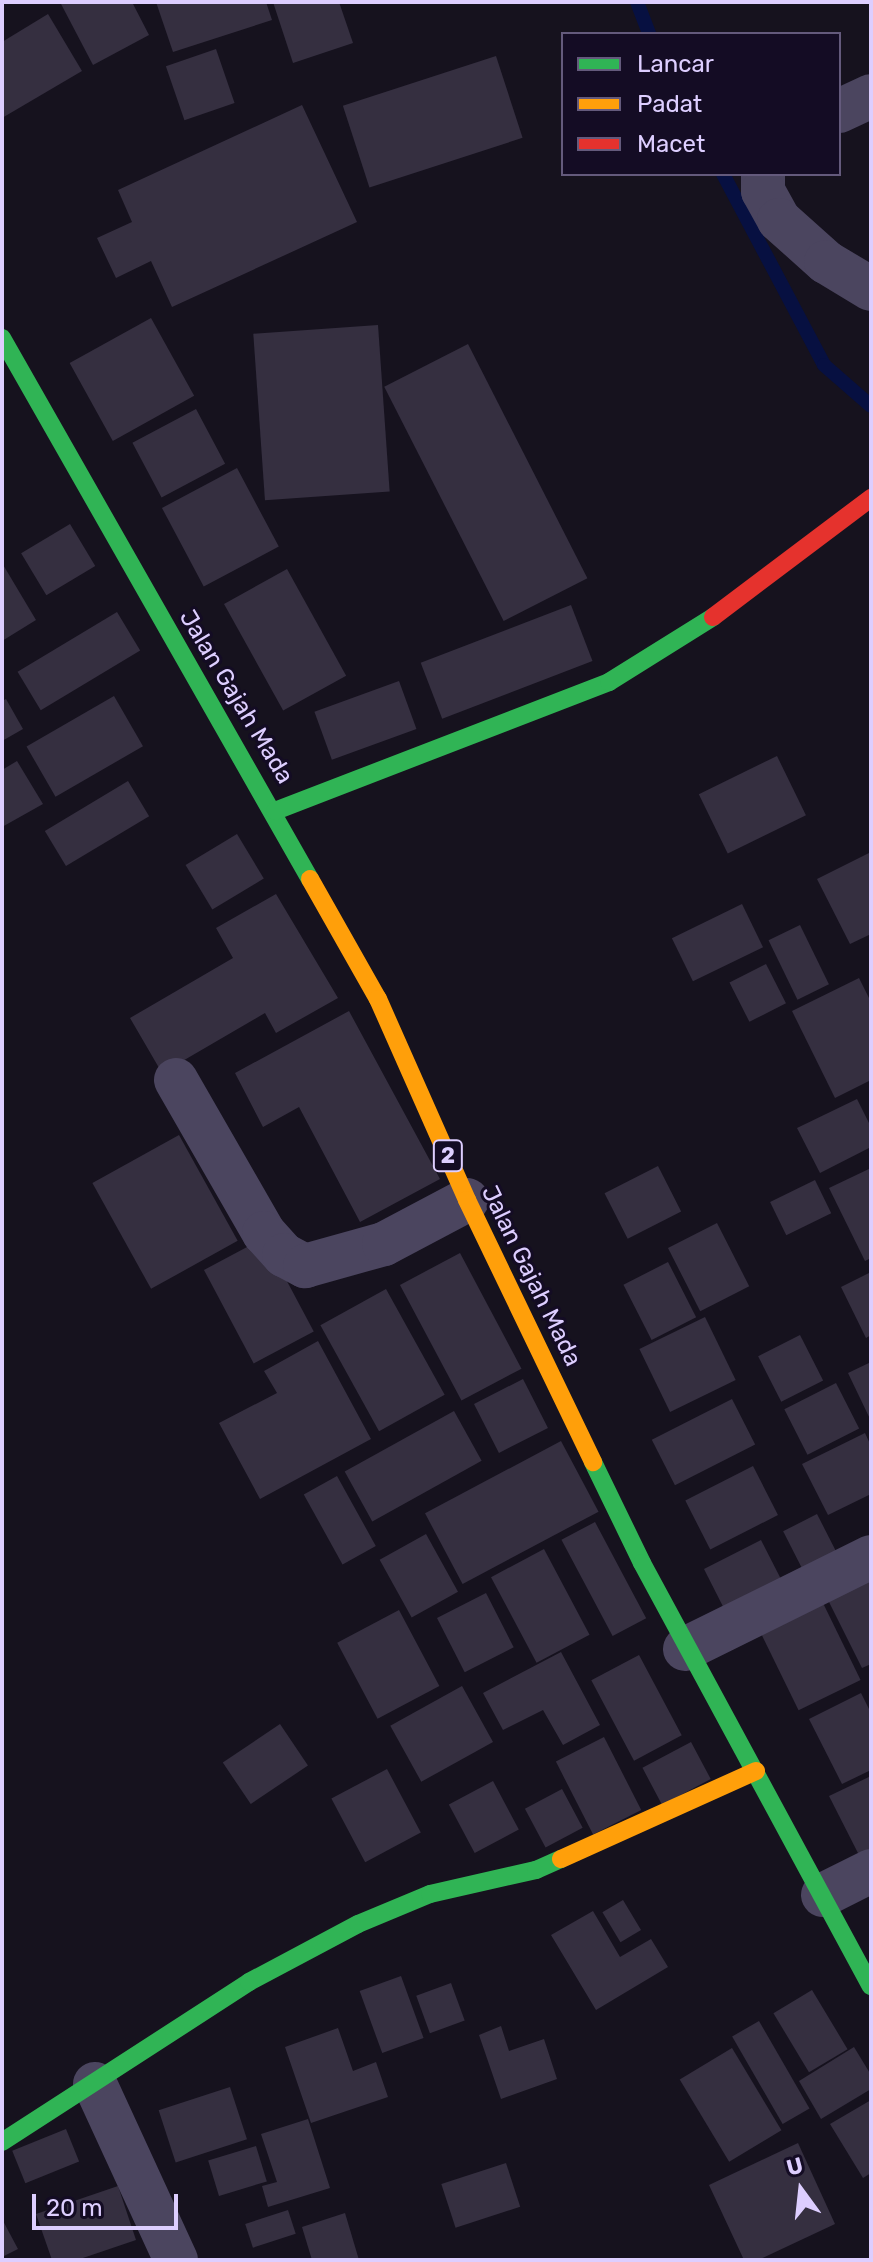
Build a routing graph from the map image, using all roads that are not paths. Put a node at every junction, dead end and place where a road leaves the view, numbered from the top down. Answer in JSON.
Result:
{"nodes":[{"id":1,"x":871,"y":96,"type":"edge"},
{"id":2,"x":841,"y":110,"type":"edge"},
{"id":3,"x":763,"y":176,"type":"edge"},
{"id":4,"x":871,"y":289,"type":"edge"},
{"id":5,"x":2,"y":338,"type":"edge"},
{"id":6,"x":871,"y":498,"type":"edge"},
{"id":7,"x":275,"y":811,"type":"junction"},
{"id":8,"x":176,"y":1080,"type":"dead end"},
{"id":9,"x":467,"y":1200,"type":"junction"},
{"id":10,"x":871,"y":1557,"type":"edge"},
{"id":11,"x":685,"y":1649,"type":"junction"},
{"id":12,"x":756,"y":1771,"type":"junction"},
{"id":13,"x":871,"y":1871,"type":"edge"},
{"id":14,"x":823,"y":1895,"type":"junction"},
{"id":15,"x":871,"y":1986,"type":"edge"},
{"id":16,"x":95,"y":2084,"type":"junction"},
{"id":17,"x":2,"y":2142,"type":"edge"},
{"id":18,"x":176,"y":2260,"type":"edge"}],
"edges":[{"from":1,"to":2,"type":"street"},
{"from":3,"to":4,"type":"street"},
{"from":5,"to":7,"type":"main road","name":"Jalan Gajah Mada","number":"2"},
{"from":6,"to":7,"type":"main road"},
{"from":7,"to":9,"type":"main road","name":"Jalan Gajah Mada","number":"2"},
{"from":8,"to":9,"type":"street"},
{"from":9,"to":11,"type":"main road","name":"Jalan Gajah Mada","number":"2"},
{"from":10,"to":11,"type":"street"},
{"from":11,"to":12,"type":"main road","name":"Jalan Gajah Mada","number":"2"},
{"from":12,"to":14,"type":"main road","name":"Jalan Gajah Mada","number":"2"},
{"from":12,"to":16,"type":"main road"},
{"from":13,"to":14,"type":"street"},
{"from":14,"to":15,"type":"main road","name":"Jalan Gajah Mada","number":"2"},
{"from":16,"to":17,"type":"main road"},
{"from":16,"to":18,"type":"street"}]}
